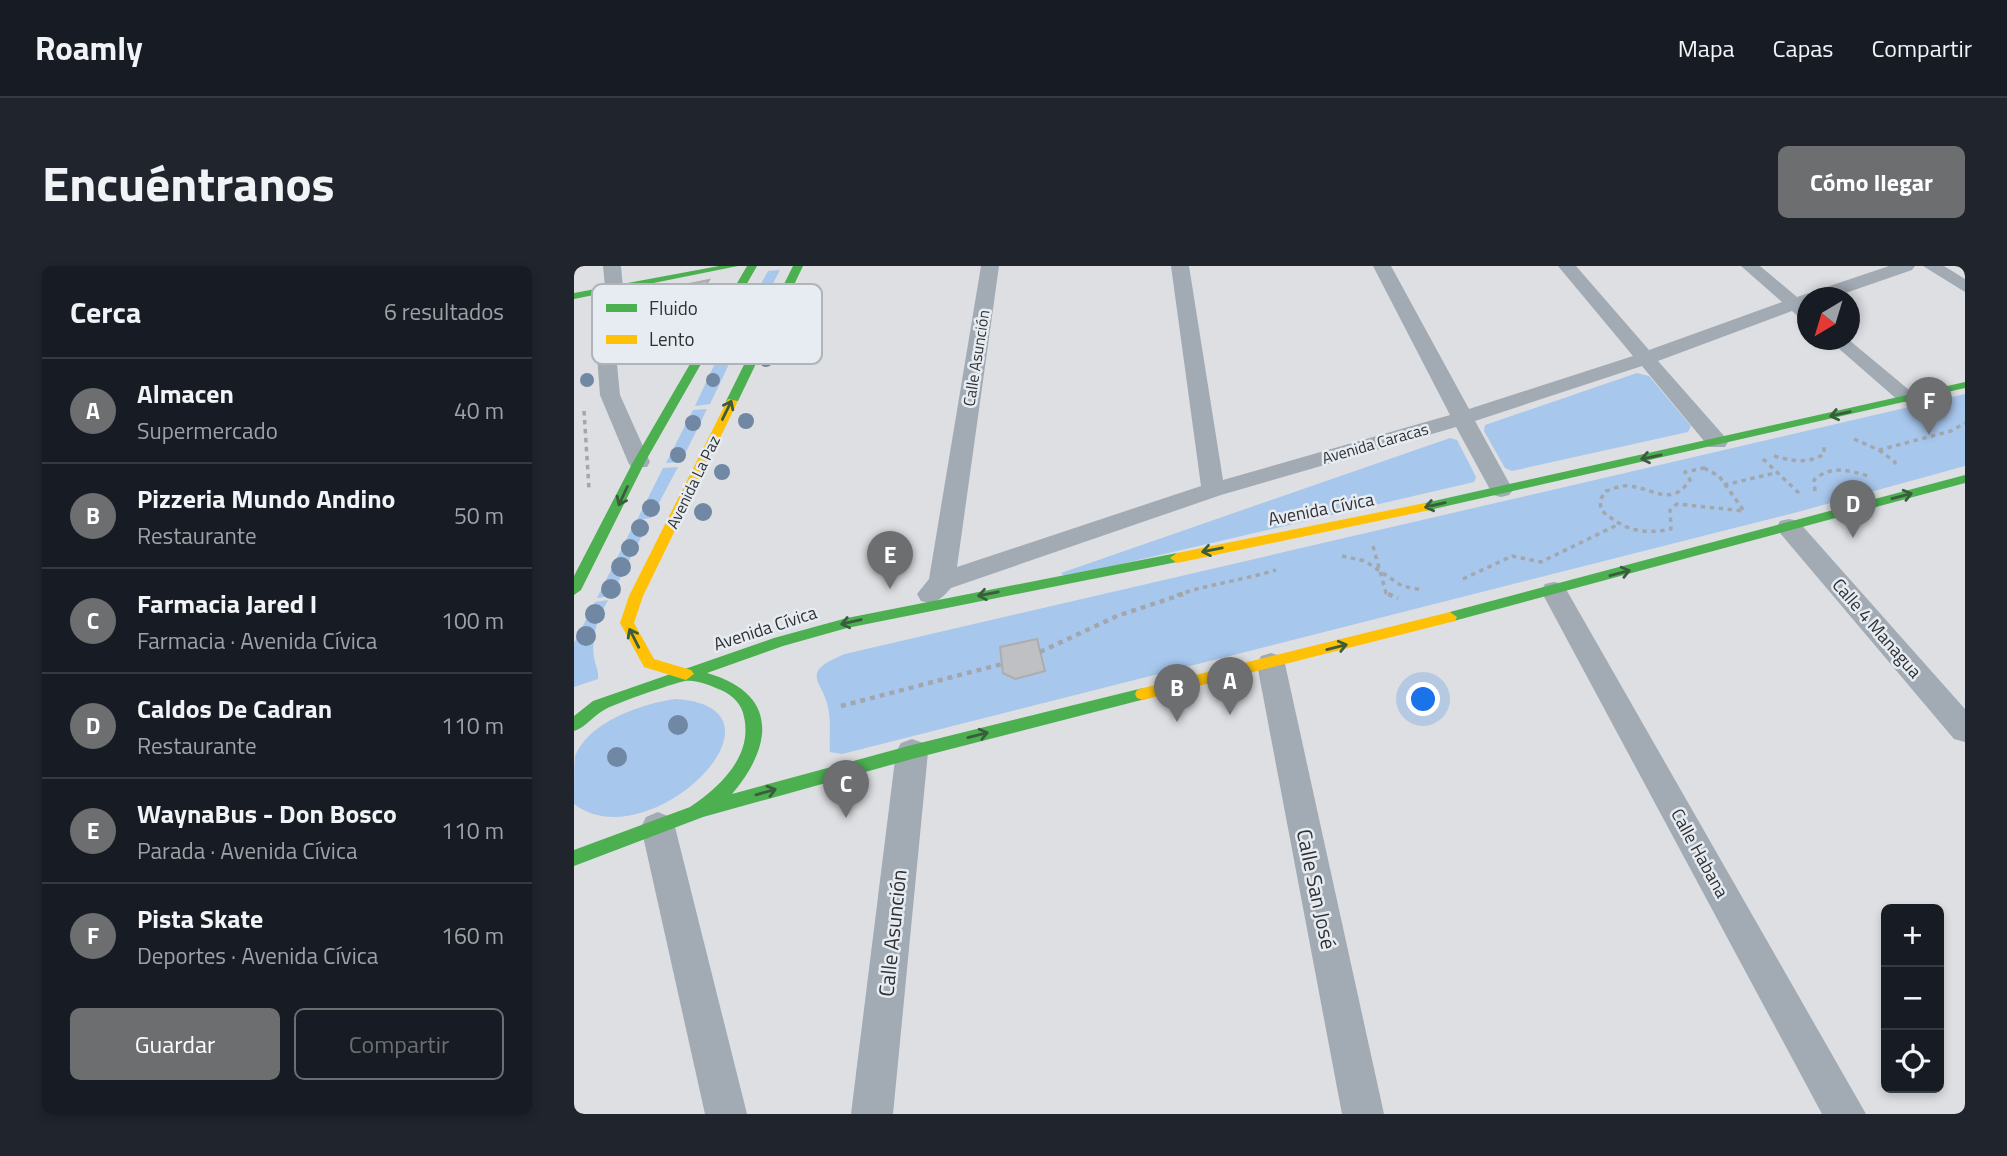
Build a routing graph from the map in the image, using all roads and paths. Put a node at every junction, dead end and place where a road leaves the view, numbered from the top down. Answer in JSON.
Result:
{"nodes":[{"id":1,"x":612,"y":266,"type":"edge"},
{"id":2,"x":733,"y":266,"type":"edge"},
{"id":3,"x":752,"y":266,"type":"edge"},
{"id":4,"x":798,"y":266,"type":"edge"},
{"id":5,"x":990,"y":266,"type":"edge"},
{"id":6,"x":1180,"y":266,"type":"edge"},
{"id":7,"x":1382,"y":266,"type":"edge"},
{"id":8,"x":1567,"y":266,"type":"edge"},
{"id":9,"x":1750,"y":266,"type":"edge"},
{"id":10,"x":1906,"y":266,"type":"edge"},
{"id":11,"x":1932,"y":266,"type":"edge"},
{"id":12,"x":609,"y":284,"type":"edge"},
{"id":13,"x":639,"y":284,"type":"edge"},
{"id":14,"x":742,"y":284,"type":"edge"},
{"id":15,"x":789,"y":284,"type":"edge"},
{"id":16,"x":1851,"y":287,"type":"edge"},
{"id":17,"x":1965,"y":287,"type":"edge"},
{"id":18,"x":592,"y":293,"type":"edge"},
{"id":19,"x":574,"y":296,"type":"edge"},
{"id":20,"x":1797,"y":298,"type":"edge"},
{"id":21,"x":1797,"y":307,"type":"edge"},
{"id":22,"x":1850,"y":350,"type":"edge"},
{"id":23,"x":1647,"y":358,"type":"junction"},
{"id":24,"x":609,"y":364,"type":"edge"},
{"id":25,"x":696,"y":364,"type":"edge"},
{"id":26,"x":750,"y":364,"type":"edge"},
{"id":27,"x":1965,"y":385,"type":"edge"},
{"id":28,"x":1907,"y":398,"type":"junction"},
{"id":29,"x":1464,"y":418,"type":"junction"},
{"id":30,"x":1965,"y":423,"type":"edge"},
{"id":31,"x":1849,"y":438,"type":"dead end"},
{"id":32,"x":1827,"y":439,"type":"dead end"},
{"id":33,"x":1717,"y":442,"type":"junction"},
{"id":34,"x":1879,"y":450,"type":"junction"},
{"id":35,"x":639,"y":462,"type":"junction"},
{"id":36,"x":1776,"y":473,"type":"junction"},
{"id":37,"x":1891,"y":474,"type":"dead end"},
{"id":38,"x":1875,"y":478,"type":"dead end"},
{"id":39,"x":1965,"y":479,"type":"edge"},
{"id":40,"x":1724,"y":485,"type":"junction"},
{"id":41,"x":1213,"y":490,"type":"junction"},
{"id":42,"x":1501,"y":490,"type":"junction"},
{"id":43,"x":1619,"y":524,"type":"junction"},
{"id":44,"x":1789,"y":527,"type":"junction"},
{"id":45,"x":1374,"y":551,"type":"dead end"},
{"id":46,"x":1338,"y":555,"type":"dead end"},
{"id":47,"x":1284,"y":568,"type":"dead end"},
{"id":48,"x":942,"y":582,"type":"junction"},
{"id":49,"x":1452,"y":585,"type":"dead end"},
{"id":50,"x":574,"y":590,"type":"edge"},
{"id":51,"x":1426,"y":591,"type":"dead end"},
{"id":52,"x":1554,"y":591,"type":"junction"},
{"id":53,"x":1386,"y":593,"type":"dead end"},
{"id":54,"x":918,"y":607,"type":"junction"},
{"id":55,"x":1040,"y":652,"type":"dead end"},
{"id":56,"x":1002,"y":664,"type":"dead end"},
{"id":57,"x":1271,"y":664,"type":"junction"},
{"id":58,"x":686,"y":674,"type":"junction"},
{"id":59,"x":599,"y":705,"type":"junction"},
{"id":60,"x":841,"y":706,"type":"dead end"},
{"id":61,"x":574,"y":713,"type":"edge"},
{"id":62,"x":574,"y":725,"type":"edge"},
{"id":63,"x":1965,"y":730,"type":"edge"},
{"id":64,"x":912,"y":752,"type":"junction"},
{"id":65,"x":700,"y":810,"type":"junction"},
{"id":66,"x":658,"y":827,"type":"junction"},
{"id":67,"x":582,"y":850,"type":"edge"},
{"id":68,"x":574,"y":859,"type":"edge"},
{"id":69,"x":726,"y":1114,"type":"edge"},
{"id":70,"x":872,"y":1114,"type":"edge"},
{"id":71,"x":1363,"y":1114,"type":"edge"},
{"id":72,"x":1845,"y":1114,"type":"edge"}],
"edges":[{"from":1,"to":12,"type":"street"},
{"from":2,"to":13,"type":"main road"},
{"from":3,"to":14,"type":"main road"},
{"from":15,"to":4,"type":"main road","name":"Avenida La Paz","one_way":true},
{"from":5,"to":48,"type":"street","name":"Calle Asunción"},
{"from":6,"to":41,"type":"street"},
{"from":7,"to":29,"type":"street"},
{"from":8,"to":23,"type":"street"},
{"from":9,"to":20,"type":"street"},
{"from":10,"to":16,"type":"street","name":"Avenida Caracas"},
{"from":11,"to":17,"type":"street"},
{"from":18,"to":19,"type":"main road"},
{"from":21,"to":23,"type":"street","name":"Avenida Caracas"},
{"from":22,"to":28,"type":"street"},
{"from":23,"to":29,"type":"street","name":"Avenida Caracas"},
{"from":23,"to":33,"type":"street"},
{"from":24,"to":35,"type":"street"},
{"from":25,"to":35,"type":"main road"},
{"from":58,"to":26,"type":"main road","name":"Avenida La Paz","one_way":true},
{"from":27,"to":28,"type":"main road","name":"Avenida Cívica"},
{"from":28,"to":33,"type":"main road","name":"Avenida Cívica","one_way":true},
{"from":29,"to":41,"type":"street","name":"Avenida Caracas"},
{"from":29,"to":42,"type":"street"},
{"from":30,"to":34,"type":"path"},
{"from":31,"to":34,"type":"path"},
{"from":32,"to":36,"type":"path"},
{"from":33,"to":42,"type":"main road","name":"Avenida Cívica","one_way":true},
{"from":34,"to":37,"type":"path"},
{"from":35,"to":50,"type":"main road","one_way":true},
{"from":36,"to":38,"type":"path"},
{"from":36,"to":40,"type":"path"},
{"from":44,"to":39,"type":"main road","one_way":true},
{"from":40,"to":43,"type":"path"},
{"from":40,"to":43,"type":"path"},
{"from":41,"to":48,"type":"street","name":"Avenida Caracas"},
{"from":42,"to":54,"type":"main road","name":"Avenida Cívica","one_way":true},
{"from":43,"to":49,"type":"path"},
{"from":52,"to":44,"type":"main road","one_way":true},
{"from":44,"to":63,"type":"street","name":"Calle 4 Managua"},
{"from":45,"to":53,"type":"path"},
{"from":46,"to":51,"type":"path"},
{"from":47,"to":55,"type":"path"},
{"from":48,"to":54,"type":"street"},
{"from":57,"to":52,"type":"main road","one_way":true},
{"from":52,"to":72,"type":"street","name":"Calle Habana"},
{"from":54,"to":58,"type":"main road","name":"Avenida Cívica","one_way":true},
{"from":56,"to":60,"type":"path"},
{"from":64,"to":57,"type":"main road","one_way":true},
{"from":57,"to":71,"type":"street","name":"Calle San José"},
{"from":58,"to":59,"type":"main road","name":"Avenida Cívica"},
{"from":58,"to":65,"type":"main road"},
{"from":59,"to":61,"type":"main road"},
{"from":59,"to":62,"type":"main road"},
{"from":65,"to":64,"type":"main road","one_way":true},
{"from":64,"to":70,"type":"street","name":"Calle Asunción"},
{"from":65,"to":66,"type":"main road"},
{"from":66,"to":67,"type":"main road"},
{"from":66,"to":69,"type":"street"},
{"from":67,"to":68,"type":"main road"}]}
